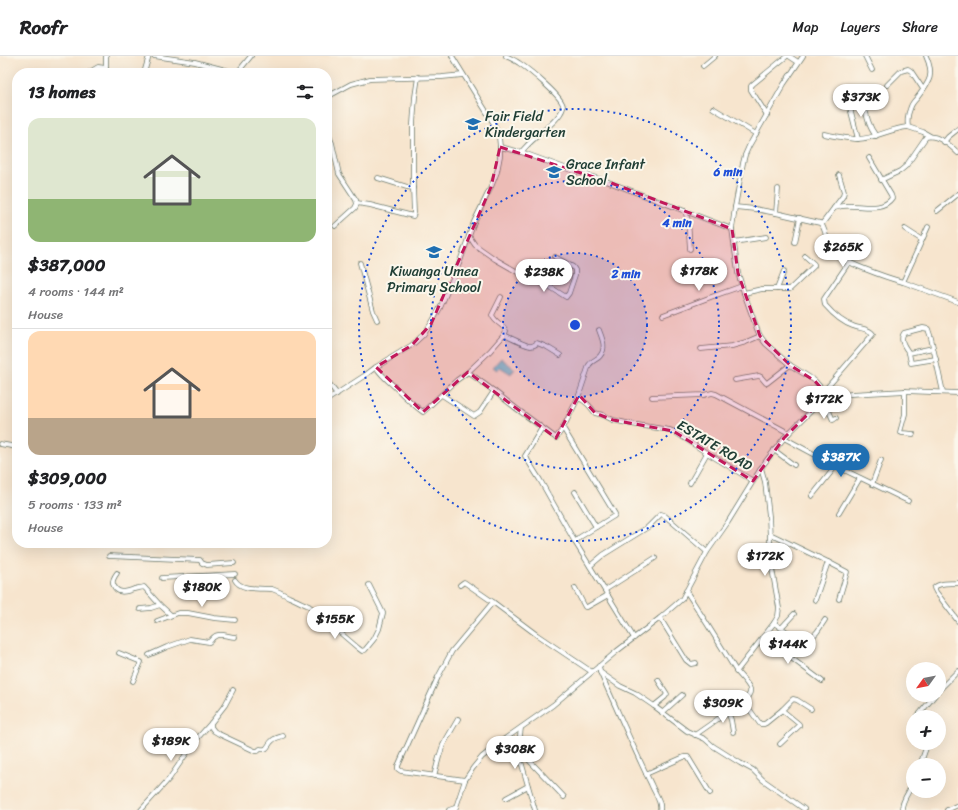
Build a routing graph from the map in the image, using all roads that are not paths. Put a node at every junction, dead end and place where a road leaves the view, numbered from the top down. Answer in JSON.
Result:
{"nodes":[{"id":1,"x":106,"y":56,"type":"edge"},
{"id":2,"x":149,"y":56,"type":"edge"},
{"id":3,"x":154,"y":56,"type":"edge"},
{"id":4,"x":162,"y":56,"type":"edge"},
{"id":5,"x":252,"y":56,"type":"edge"},
{"id":6,"x":452,"y":56,"type":"edge"},
{"id":7,"x":506,"y":56,"type":"edge"},
{"id":8,"x":715,"y":56,"type":"edge"},
{"id":9,"x":788,"y":56,"type":"edge"},
{"id":10,"x":803,"y":56,"type":"edge"},
{"id":11,"x":865,"y":56,"type":"edge"},
{"id":12,"x":926,"y":56,"type":"edge"},
{"id":13,"x":798,"y":62,"type":"junction"},
{"id":14,"x":209,"y":66,"type":"joint"},
{"id":15,"x":703,"y":66,"type":"dead end"},
{"id":16,"x":106,"y":68,"type":"edge"},
{"id":17,"x":145,"y":68,"type":"edge"},
{"id":18,"x":217,"y":68,"type":"edge"},
{"id":19,"x":241,"y":68,"type":"edge"},
{"id":20,"x":872,"y":70,"type":"dead end"},
{"id":21,"x":463,"y":75,"type":"junction"},
{"id":22,"x":418,"y":77,"type":"junction"},
{"id":23,"x":887,"y":85,"type":"dead end"},
{"id":24,"x":923,"y":89,"type":"junction"},
{"id":25,"x":332,"y":94,"type":"edge"},
{"id":26,"x":863,"y":98,"type":"dead end"},
{"id":27,"x":848,"y":100,"type":"dead end"},
{"id":28,"x":713,"y":108,"type":"dead end"},
{"id":29,"x":767,"y":115,"type":"junction"},
{"id":30,"x":908,"y":127,"type":"junction"},
{"id":31,"x":958,"y":129,"type":"edge"},
{"id":32,"x":756,"y":134,"type":"junction"},
{"id":33,"x":824,"y":134,"type":"dead end"},
{"id":34,"x":876,"y":136,"type":"junction"},
{"id":35,"x":930,"y":136,"type":"junction"},
{"id":36,"x":858,"y":139,"type":"junction"},
{"id":37,"x":944,"y":142,"type":"junction"},
{"id":38,"x":332,"y":144,"type":"edge"},
{"id":39,"x":500,"y":147,"type":"junction"},
{"id":40,"x":521,"y":152,"type":"junction"},
{"id":41,"x":958,"y":153,"type":"edge"},
{"id":42,"x":869,"y":158,"type":"dead end"},
{"id":43,"x":839,"y":176,"type":"dead end"},
{"id":44,"x":378,"y":178,"type":"dead end"},
{"id":45,"x":881,"y":180,"type":"junction"},
{"id":46,"x":413,"y":188,"type":"junction"},
{"id":47,"x":778,"y":189,"type":"dead end"},
{"id":48,"x":958,"y":194,"type":"edge"},
{"id":49,"x":357,"y":203,"type":"junction"},
{"id":50,"x":735,"y":207,"type":"junction"},
{"id":51,"x":834,"y":208,"type":"junction"},
{"id":52,"x":685,"y":211,"type":"junction"},
{"id":53,"x":937,"y":211,"type":"dead end"},
{"id":54,"x":776,"y":213,"type":"junction"},
{"id":55,"x":800,"y":218,"type":"junction"},
{"id":56,"x":822,"y":224,"type":"junction"},
{"id":57,"x":335,"y":226,"type":"dead end"},
{"id":58,"x":928,"y":227,"type":"dead end"},
{"id":59,"x":732,"y":229,"type":"junction"},
{"id":60,"x":906,"y":229,"type":"dead end"},
{"id":61,"x":469,"y":236,"type":"junction"},
{"id":62,"x":766,"y":237,"type":"dead end"},
{"id":63,"x":922,"y":240,"type":"junction"},
{"id":64,"x":734,"y":242,"type":"junction"},
{"id":65,"x":795,"y":242,"type":"dead end"},
{"id":66,"x":690,"y":250,"type":"dead end"},
{"id":67,"x":805,"y":256,"type":"dead end"},
{"id":68,"x":555,"y":257,"type":"dead end"},
{"id":69,"x":850,"y":262,"type":"junction"},
{"id":70,"x":360,"y":263,"type":"dead end"},
{"id":71,"x":784,"y":271,"type":"dead end"},
{"id":72,"x":903,"y":282,"type":"junction"},
{"id":73,"x":742,"y":286,"type":"junction"},
{"id":74,"x":777,"y":289,"type":"junction"},
{"id":75,"x":744,"y":293,"type":"junction"},
{"id":76,"x":502,"y":297,"type":"dead end"},
{"id":77,"x":958,"y":302,"type":"edge"},
{"id":78,"x":663,"y":315,"type":"dead end"},
{"id":79,"x":377,"y":320,"type":"dead end"},
{"id":80,"x":599,"y":330,"type":"dead end"},
{"id":81,"x":504,"y":335,"type":"junction"},
{"id":82,"x":760,"y":336,"type":"junction"},
{"id":83,"x":933,"y":348,"type":"junction"},
{"id":84,"x":701,"y":349,"type":"dead end"},
{"id":85,"x":909,"y":353,"type":"junction"},
{"id":86,"x":560,"y":355,"type":"dead end"},
{"id":87,"x":936,"y":359,"type":"junction"},
{"id":88,"x":790,"y":365,"type":"junction"},
{"id":89,"x":376,"y":367,"type":"junction"},
{"id":90,"x":468,"y":372,"type":"junction"},
{"id":91,"x":735,"y":380,"type":"dead end"},
{"id":92,"x":332,"y":388,"type":"edge"},
{"id":93,"x":494,"y":391,"type":"junction"},
{"id":94,"x":824,"y":391,"type":"junction"},
{"id":95,"x":905,"y":391,"type":"junction"},
{"id":96,"x":943,"y":392,"type":"junction"},
{"id":97,"x":958,"y":393,"type":"edge"},
{"id":98,"x":337,"y":394,"type":"junction"},
{"id":99,"x":442,"y":395,"type":"junction"},
{"id":100,"x":332,"y":397,"type":"edge"},
{"id":101,"x":652,"y":397,"type":"dead end"},
{"id":102,"x":578,"y":398,"type":"junction"},
{"id":103,"x":830,"y":398,"type":"junction"},
{"id":104,"x":824,"y":400,"type":"junction"},
{"id":105,"x":836,"y":418,"type":"dead end"},
{"id":106,"x":542,"y":428,"type":"junction"},
{"id":107,"x":563,"y":428,"type":"junction"},
{"id":108,"x":789,"y":433,"type":"junction"},
{"id":109,"x":913,"y":434,"type":"dead end"},
{"id":110,"x":784,"y":438,"type":"junction"},
{"id":111,"x":0,"y":444,"type":"edge"},
{"id":112,"x":12,"y":447,"type":"edge"},
{"id":113,"x":774,"y":450,"type":"junction"},
{"id":114,"x":707,"y":453,"type":"junction"},
{"id":115,"x":881,"y":460,"type":"dead end"},
{"id":116,"x":794,"y":465,"type":"dead end"},
{"id":117,"x":836,"y":466,"type":"junction"},
{"id":118,"x":761,"y":468,"type":"junction"},
{"id":119,"x":860,"y":478,"type":"junction"},
{"id":120,"x":753,"y":481,"type":"junction"},
{"id":121,"x":690,"y":483,"type":"dead end"},
{"id":122,"x":872,"y":484,"type":"junction"},
{"id":123,"x":575,"y":492,"type":"dead end"},
{"id":124,"x":812,"y":496,"type":"dead end"},
{"id":125,"x":908,"y":501,"type":"dead end"},
{"id":126,"x":839,"y":513,"type":"dead end"},
{"id":127,"x":596,"y":527,"type":"junction"},
{"id":128,"x":770,"y":534,"type":"junction"},
{"id":129,"x":575,"y":542,"type":"junction"},
{"id":130,"x":706,"y":552,"type":"junction"},
{"id":131,"x":109,"y":556,"type":"dead end"},
{"id":132,"x":655,"y":558,"type":"dead end"},
{"id":133,"x":828,"y":562,"type":"junction"},
{"id":134,"x":234,"y":563,"type":"dead end"},
{"id":135,"x":590,"y":566,"type":"junction"},
{"id":136,"x":117,"y":573,"type":"dead end"},
{"id":137,"x":235,"y":574,"type":"dead end"},
{"id":138,"x":162,"y":578,"type":"dead end"},
{"id":139,"x":235,"y":580,"type":"dead end"},
{"id":140,"x":958,"y":583,"type":"edge"},
{"id":141,"x":369,"y":585,"type":"dead end"},
{"id":142,"x":460,"y":585,"type":"dead end"},
{"id":143,"x":575,"y":588,"type":"dead end"},
{"id":144,"x":605,"y":590,"type":"junction"},
{"id":145,"x":686,"y":591,"type":"junction"},
{"id":146,"x":608,"y":595,"type":"junction"},
{"id":147,"x":839,"y":599,"type":"dead end"},
{"id":148,"x":815,"y":600,"type":"dead end"},
{"id":149,"x":493,"y":602,"type":"junction"},
{"id":150,"x":160,"y":605,"type":"junction"},
{"id":151,"x":140,"y":610,"type":"dead end"},
{"id":152,"x":794,"y":614,"type":"dead end"},
{"id":153,"x":171,"y":615,"type":"junction"},
{"id":154,"x":660,"y":618,"type":"junction"},
{"id":155,"x":235,"y":620,"type":"dead end"},
{"id":156,"x":825,"y":620,"type":"dead end"},
{"id":157,"x":157,"y":621,"type":"dead end"},
{"id":158,"x":958,"y":621,"type":"edge"},
{"id":159,"x":774,"y":623,"type":"junction"},
{"id":160,"x":781,"y":628,"type":"junction"},
{"id":161,"x":235,"y":637,"type":"dead end"},
{"id":162,"x":763,"y":637,"type":"junction"},
{"id":163,"x":634,"y":638,"type":"junction"},
{"id":164,"x":119,"y":653,"type":"dead end"},
{"id":165,"x":148,"y":655,"type":"dead end"},
{"id":166,"x":696,"y":663,"type":"dead end"},
{"id":167,"x":599,"y":666,"type":"junction"},
{"id":168,"x":958,"y":671,"type":"edge"},
{"id":169,"x":592,"y":672,"type":"junction"},
{"id":170,"x":600,"y":672,"type":"junction"},
{"id":171,"x":736,"y":672,"type":"junction"},
{"id":172,"x":658,"y":680,"type":"dead end"},
{"id":173,"x":133,"y":681,"type":"dead end"},
{"id":174,"x":822,"y":681,"type":"dead end"},
{"id":175,"x":946,"y":683,"type":"edge"},
{"id":176,"x":233,"y":690,"type":"dead end"},
{"id":177,"x":682,"y":695,"type":"dead end"},
{"id":178,"x":745,"y":700,"type":"junction"},
{"id":179,"x":929,"y":702,"type":"edge"},
{"id":180,"x":654,"y":706,"type":"junction"},
{"id":181,"x":811,"y":709,"type":"dead end"},
{"id":182,"x":782,"y":710,"type":"junction"},
{"id":183,"x":922,"y":710,"type":"edge"},
{"id":184,"x":728,"y":712,"type":"junction"},
{"id":185,"x":662,"y":713,"type":"junction"},
{"id":186,"x":458,"y":719,"type":"dead end"},
{"id":187,"x":211,"y":723,"type":"junction"},
{"id":188,"x":521,"y":728,"type":"junction"},
{"id":189,"x":733,"y":732,"type":"dead end"},
{"id":190,"x":695,"y":735,"type":"junction"},
{"id":191,"x":283,"y":736,"type":"dead end"},
{"id":192,"x":780,"y":744,"type":"dead end"},
{"id":193,"x":518,"y":751,"type":"junction"},
{"id":194,"x":646,"y":774,"type":"junction"},
{"id":195,"x":434,"y":776,"type":"junction"},
{"id":196,"x":465,"y":780,"type":"junction"},
{"id":197,"x":528,"y":786,"type":"junction"},
{"id":198,"x":710,"y":793,"type":"dead end"},
{"id":199,"x":906,"y":796,"type":"edge"},
{"id":200,"x":564,"y":797,"type":"dead end"},
{"id":201,"x":506,"y":798,"type":"dead end"},
{"id":202,"x":958,"y":805,"type":"edge"},
{"id":203,"x":455,"y":809,"type":"edge"},
{"id":204,"x":804,"y":809,"type":"dead end"},
{"id":205,"x":141,"y":810,"type":"edge"},
{"id":206,"x":448,"y":810,"type":"edge"},
{"id":207,"x":535,"y":810,"type":"edge"},
{"id":208,"x":660,"y":810,"type":"edge"},
{"id":209,"x":902,"y":810,"type":"edge"},
{"id":210,"x":947,"y":810,"type":"edge"}],
"edges":[{"from":1,"to":16,"type":"street"},
{"from":2,"to":17,"type":"street"},
{"from":3,"to":4,"type":"street"},
{"from":4,"to":14,"type":"street"},
{"from":5,"to":19,"type":"street"},
{"from":6,"to":21,"type":"street"},
{"from":7,"to":40,"type":"street"},
{"from":8,"to":15,"type":"street"},
{"from":9,"to":13,"type":"street"},
{"from":9,"to":29,"type":"street"},
{"from":10,"to":13,"type":"street"},
{"from":11,"to":20,"type":"street"},
{"from":12,"to":24,"type":"street"},
{"from":13,"to":29,"type":"street"},
{"from":14,"to":18,"type":"street"},
{"from":21,"to":22,"type":"street"},
{"from":21,"to":39,"type":"street"},
{"from":22,"to":25,"type":"street"},
{"from":22,"to":46,"type":"street"},
{"from":23,"to":24,"type":"street"},
{"from":24,"to":30,"type":"street"},
{"from":26,"to":34,"type":"street"},
{"from":27,"to":36,"type":"street"},
{"from":28,"to":32,"type":"street"},
{"from":29,"to":32,"type":"street"},
{"from":30,"to":34,"type":"street"},
{"from":30,"to":35,"type":"street"},
{"from":31,"to":37,"type":"street"},
{"from":32,"to":50,"type":"street"},
{"from":33,"to":36,"type":"street"},
{"from":34,"to":36,"type":"street"},
{"from":35,"to":37,"type":"street"},
{"from":35,"to":45,"type":"street"},
{"from":37,"to":41,"type":"street"},
{"from":38,"to":49,"type":"street"},
{"from":39,"to":40,"type":"street"},
{"from":39,"to":61,"type":"street"},
{"from":40,"to":52,"type":"street"},
{"from":42,"to":45,"type":"street"},
{"from":43,"to":51,"type":"street"},
{"from":44,"to":46,"type":"street"},
{"from":45,"to":51,"type":"street"},
{"from":46,"to":49,"type":"street"},
{"from":47,"to":54,"type":"street"},
{"from":48,"to":53,"type":"street"},
{"from":49,"to":57,"type":"street"},
{"from":50,"to":54,"type":"street"},
{"from":50,"to":59,"type":"street"},
{"from":51,"to":56,"type":"street"},
{"from":52,"to":59,"type":"street"},
{"from":52,"to":66,"type":"street"},
{"from":54,"to":55,"type":"street"},
{"from":55,"to":56,"type":"street"},
{"from":55,"to":65,"type":"street"},
{"from":56,"to":69,"type":"street"},
{"from":58,"to":63,"type":"street"},
{"from":59,"to":64,"type":"street"},
{"from":60,"to":63,"type":"street"},
{"from":61,"to":68,"type":"street"},
{"from":61,"to":89,"type":"street"},
{"from":62,"to":64,"type":"street"},
{"from":63,"to":72,"type":"street"},
{"from":64,"to":73,"type":"street"},
{"from":67,"to":74,"type":"street"},
{"from":69,"to":72,"type":"street"},
{"from":69,"to":94,"type":"street"},
{"from":70,"to":79,"type":"street"},
{"from":71,"to":74,"type":"street"},
{"from":72,"to":77,"type":"street"},
{"from":73,"to":75,"type":"street"},
{"from":73,"to":78,"type":"street"},
{"from":74,"to":75,"type":"street"},
{"from":75,"to":82,"type":"street"},
{"from":76,"to":81,"type":"street"},
{"from":80,"to":102,"type":"street"},
{"from":81,"to":86,"type":"street"},
{"from":81,"to":90,"type":"street"},
{"from":82,"to":84,"type":"street"},
{"from":82,"to":88,"type":"street"},
{"from":83,"to":85,"type":"street"},
{"from":83,"to":85,"type":"street"},
{"from":83,"to":87,"type":"street"},
{"from":85,"to":87,"type":"street"},
{"from":87,"to":96,"type":"street"},
{"from":88,"to":91,"type":"street"},
{"from":88,"to":94,"type":"street"},
{"from":89,"to":98,"type":"street"},
{"from":89,"to":99,"type":"street"},
{"from":90,"to":93,"type":"street"},
{"from":90,"to":99,"type":"street"},
{"from":92,"to":98,"type":"street"},
{"from":93,"to":99,"type":"street"},
{"from":93,"to":106,"type":"street"},
{"from":94,"to":103,"type":"street"},
{"from":95,"to":96,"type":"street"},
{"from":95,"to":103,"type":"street"},
{"from":95,"to":109,"type":"street"},
{"from":96,"to":97,"type":"street"},
{"from":98,"to":100,"type":"street"},
{"from":101,"to":108,"type":"street"},
{"from":102,"to":107,"type":"street"},
{"from":102,"to":114,"type":"street","name":"ESTATE ROAD"},
{"from":103,"to":104,"type":"street"},
{"from":104,"to":105,"type":"street"},
{"from":104,"to":108,"type":"street"},
{"from":106,"to":107,"type":"street"},
{"from":106,"to":129,"type":"street"},
{"from":107,"to":127,"type":"street"},
{"from":108,"to":110,"type":"street"},
{"from":110,"to":113,"type":"street"},
{"from":110,"to":117,"type":"street"},
{"from":111,"to":112,"type":"street"},
{"from":113,"to":116,"type":"street"},
{"from":113,"to":118,"type":"street"},
{"from":114,"to":120,"type":"street","name":"ESTATE ROAD"},
{"from":114,"to":121,"type":"street"},
{"from":115,"to":122,"type":"street"},
{"from":117,"to":119,"type":"street"},
{"from":117,"to":124,"type":"street"},
{"from":118,"to":120,"type":"street"},
{"from":118,"to":128,"type":"street"},
{"from":119,"to":122,"type":"street"},
{"from":119,"to":126,"type":"street"},
{"from":120,"to":130,"type":"street"},
{"from":122,"to":125,"type":"street"},
{"from":123,"to":127,"type":"street"},
{"from":127,"to":129,"type":"street"},
{"from":128,"to":133,"type":"street"},
{"from":128,"to":159,"type":"street"},
{"from":129,"to":135,"type":"street"},
{"from":130,"to":135,"type":"street"},
{"from":130,"to":145,"type":"street"},
{"from":131,"to":134,"type":"street"},
{"from":132,"to":144,"type":"street"},
{"from":133,"to":147,"type":"street"},
{"from":133,"to":148,"type":"street"},
{"from":135,"to":144,"type":"street"},
{"from":136,"to":150,"type":"street"},
{"from":137,"to":138,"type":"street"},
{"from":139,"to":141,"type":"street"},
{"from":140,"to":158,"type":"street"},
{"from":142,"to":149,"type":"street"},
{"from":143,"to":146,"type":"street"},
{"from":144,"to":146,"type":"street"},
{"from":145,"to":154,"type":"street"},
{"from":145,"to":171,"type":"street"},
{"from":146,"to":163,"type":"street"},
{"from":149,"to":169,"type":"street"},
{"from":149,"to":195,"type":"street"},
{"from":150,"to":151,"type":"street"},
{"from":150,"to":153,"type":"street"},
{"from":152,"to":160,"type":"street"},
{"from":153,"to":155,"type":"street"},
{"from":153,"to":157,"type":"street"},
{"from":154,"to":163,"type":"street"},
{"from":154,"to":166,"type":"street"},
{"from":156,"to":160,"type":"street"},
{"from":159,"to":160,"type":"street"},
{"from":159,"to":162,"type":"street"},
{"from":161,"to":165,"type":"street"},
{"from":162,"to":171,"type":"street"},
{"from":162,"to":174,"type":"street"},
{"from":163,"to":167,"type":"street"},
{"from":164,"to":173,"type":"street"},
{"from":167,"to":169,"type":"street"},
{"from":167,"to":170,"type":"street"},
{"from":168,"to":175,"type":"street"},
{"from":169,"to":188,"type":"street"},
{"from":170,"to":180,"type":"street"},
{"from":170,"to":194,"type":"street"},
{"from":171,"to":178,"type":"street"},
{"from":172,"to":180,"type":"street"},
{"from":176,"to":187,"type":"street"},
{"from":177,"to":185,"type":"street"},
{"from":178,"to":182,"type":"street"},
{"from":178,"to":184,"type":"street"},
{"from":179,"to":183,"type":"street"},
{"from":180,"to":185,"type":"street"},
{"from":181,"to":182,"type":"street"},
{"from":182,"to":192,"type":"street"},
{"from":184,"to":189,"type":"street"},
{"from":184,"to":190,"type":"street"},
{"from":185,"to":190,"type":"street"},
{"from":186,"to":195,"type":"street"},
{"from":187,"to":191,"type":"street"},
{"from":187,"to":205,"type":"street"},
{"from":188,"to":193,"type":"street"},
{"from":188,"to":196,"type":"street"},
{"from":190,"to":204,"type":"street"},
{"from":193,"to":197,"type":"street"},
{"from":193,"to":200,"type":"street"},
{"from":194,"to":198,"type":"street"},
{"from":194,"to":208,"type":"street"},
{"from":195,"to":196,"type":"street"},
{"from":196,"to":203,"type":"street"},
{"from":197,"to":201,"type":"street"},
{"from":197,"to":207,"type":"street"},
{"from":199,"to":209,"type":"street"},
{"from":202,"to":210,"type":"street"},
{"from":203,"to":206,"type":"street"}]}
